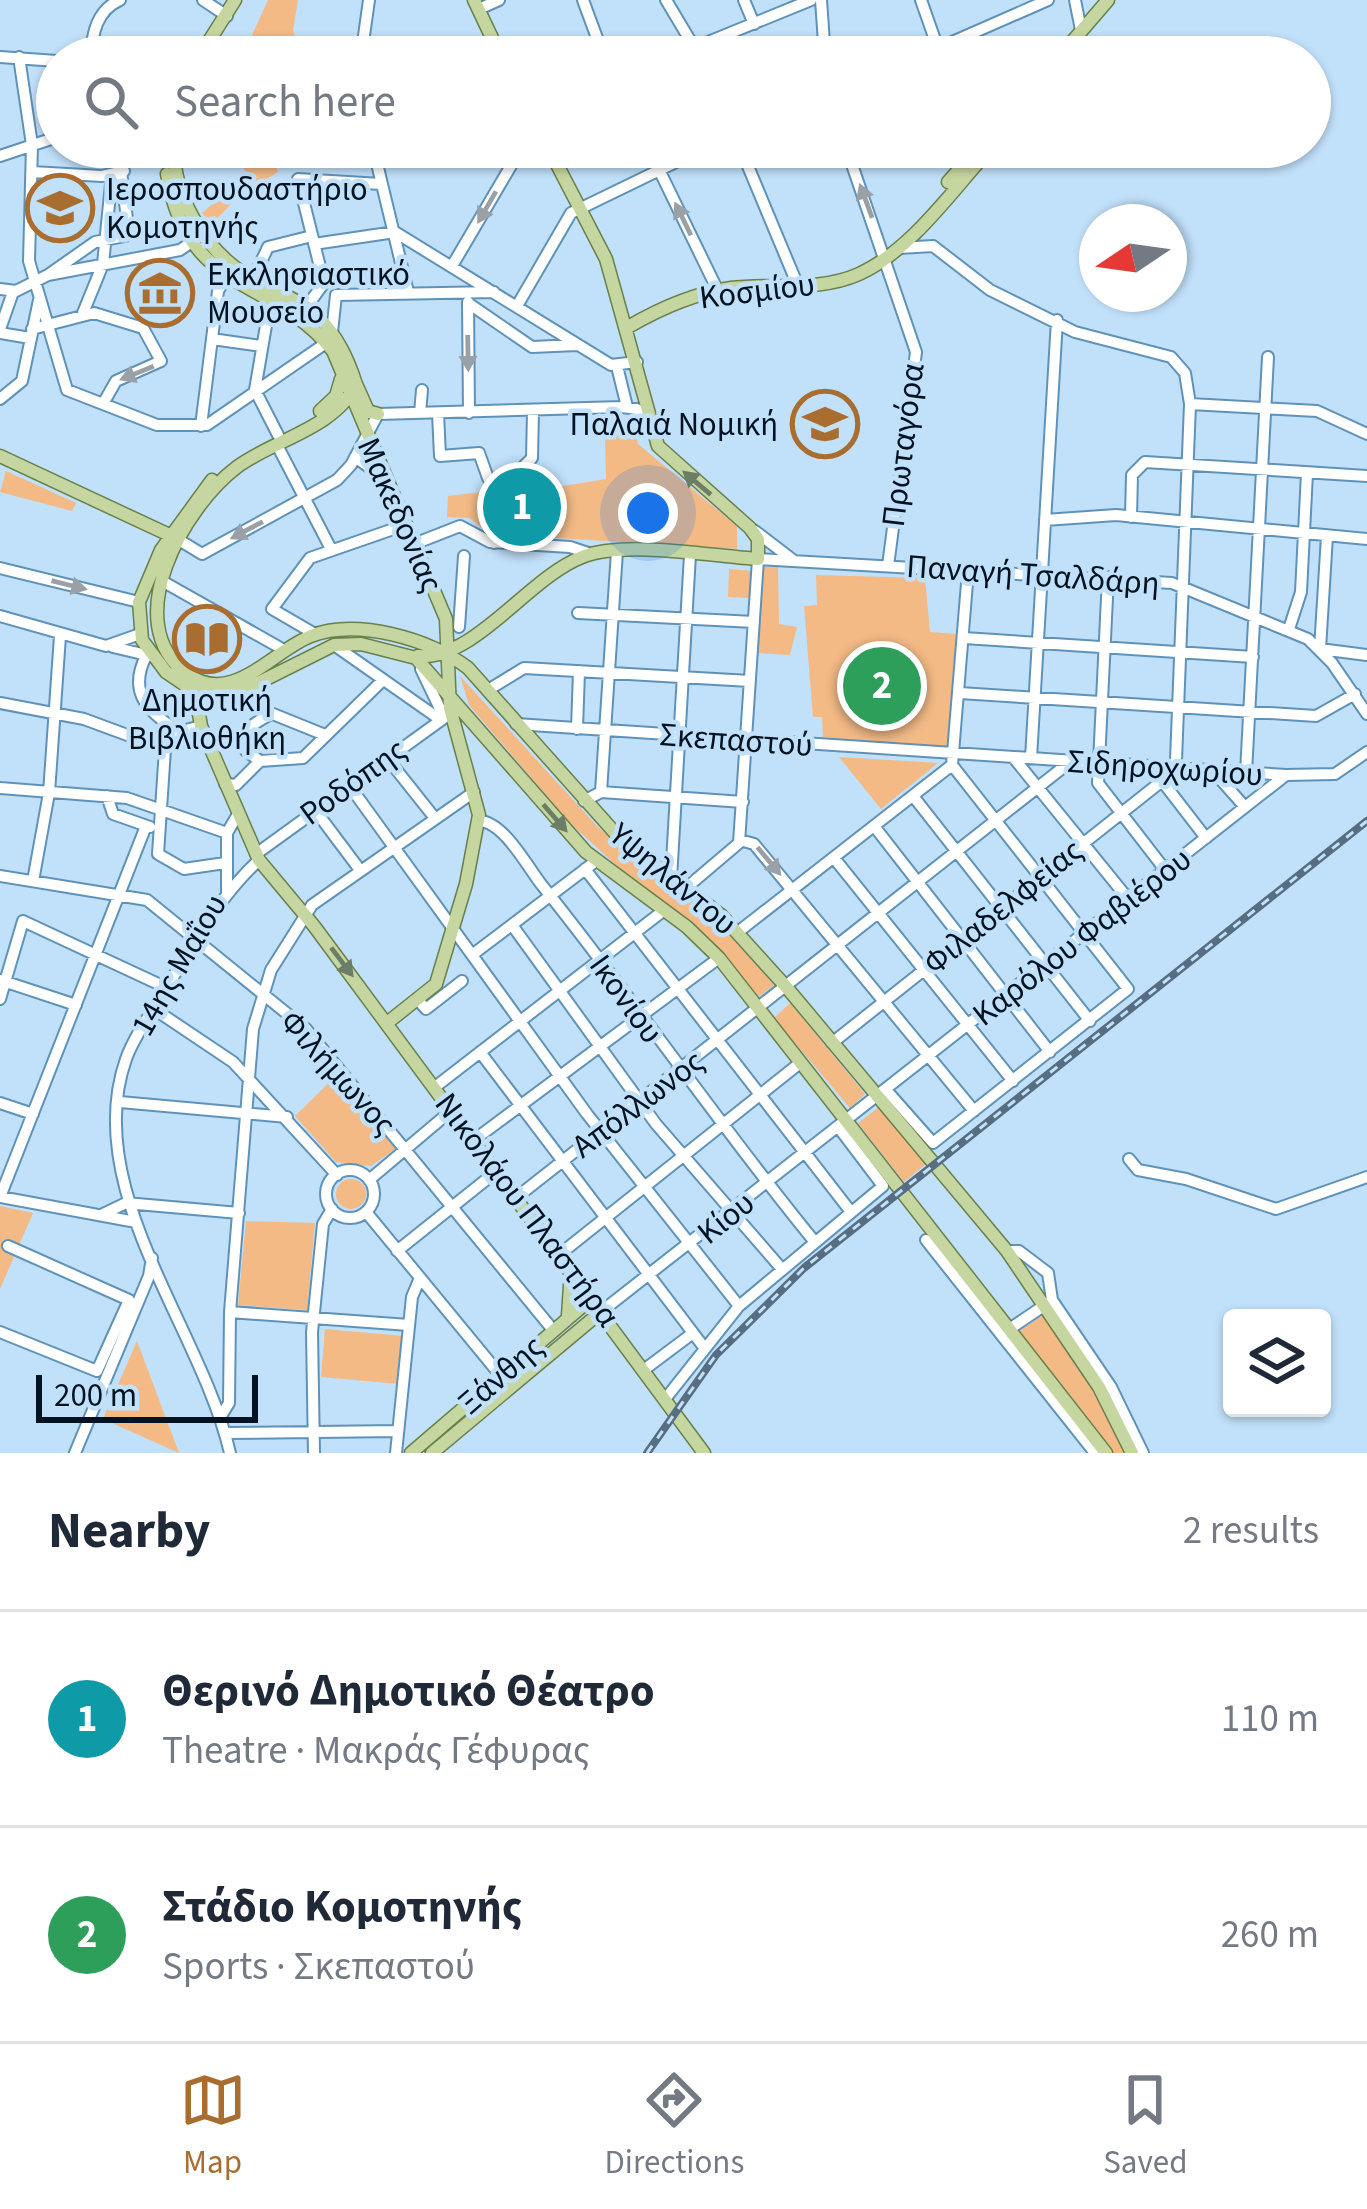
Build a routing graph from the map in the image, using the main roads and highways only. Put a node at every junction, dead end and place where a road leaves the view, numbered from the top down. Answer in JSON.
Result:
{"nodes":[{"id":1,"x":1108,"y":0,"type":"edge"},
{"id":2,"x":477,"y":4,"type":"edge"},
{"id":3,"x":227,"y":7,"type":"edge"},
{"id":4,"x":208,"y":36,"type":"edge"},
{"id":5,"x":491,"y":36,"type":"edge"},
{"id":6,"x":1076,"y":36,"type":"edge"},
{"id":7,"x":169,"y":168,"type":"edge"},
{"id":8,"x":563,"y":168,"type":"edge"},
{"id":9,"x":961,"y":168,"type":"edge"},
{"id":10,"x":972,"y":168,"type":"edge"},
{"id":11,"x":191,"y":224,"type":"junction"},
{"id":12,"x":886,"y":256,"type":"junction"},
{"id":13,"x":301,"y":311,"type":"junction"},
{"id":14,"x":628,"y":327,"type":"junction"},
{"id":15,"x":329,"y":338,"type":"junction"},
{"id":16,"x":341,"y":379,"type":"junction"},
{"id":17,"x":352,"y":391,"type":"junction"},
{"id":18,"x":378,"y":414,"type":"road end"},
{"id":19,"x":278,"y":440,"type":"junction"},
{"id":20,"x":0,"y":456,"type":"edge"},
{"id":21,"x":170,"y":534,"type":"junction"},
{"id":22,"x":455,"y":626,"type":"junction"},
{"id":23,"x":412,"y":651,"type":"junction"},
{"id":24,"x":449,"y":653,"type":"junction"},
{"id":25,"x":195,"y":685,"type":"junction"},
{"id":26,"x":449,"y":694,"type":"junction"},
{"id":27,"x":478,"y":729,"type":"junction"},
{"id":28,"x":457,"y":733,"type":"junction"},
{"id":29,"x":387,"y":1024,"type":"junction"},
{"id":30,"x":571,"y":1270,"type":"junction"},
{"id":31,"x":592,"y":1298,"type":"junction"},
{"id":32,"x":602,"y":1311,"type":"junction"},
{"id":33,"x":567,"y":1318,"type":"junction"},
{"id":34,"x":411,"y":1453,"type":"edge"},
{"id":35,"x":432,"y":1453,"type":"edge"},
{"id":36,"x":704,"y":1453,"type":"edge"},
{"id":37,"x":1106,"y":1453,"type":"edge"},
{"id":38,"x":1132,"y":1453,"type":"edge"}],
"edges":[{"from":1,"to":6,"type":"main road"},
{"from":2,"to":5,"type":"main road"},
{"from":3,"to":4,"type":"main road"},
{"from":7,"to":11,"type":"main road"},
{"from":8,"to":14,"type":"main road"},
{"from":9,"to":12,"type":"main road","name":"Κοσμίου"},
{"from":10,"to":12,"type":"main road","name":"Κοσμίου"},
{"from":11,"to":13,"type":"main road"},
{"from":11,"to":13,"type":"main road"},
{"from":12,"to":14,"type":"main road","name":"Κοσμίου"},
{"from":13,"to":15,"type":"main road"},
{"from":22,"to":14,"type":"main road","one_way":true},
{"from":15,"to":16,"type":"main road","name":"Μακεδονίας"},
{"from":15,"to":17,"type":"main road"},
{"from":16,"to":17,"type":"main road","name":"Μακεδονίας"},
{"from":16,"to":19,"type":"main road"},
{"from":17,"to":18,"type":"main road"},
{"from":17,"to":19,"type":"main road"},
{"from":17,"to":22,"type":"main road","name":"Μακεδονίας"},
{"from":19,"to":21,"type":"main road"},
{"from":20,"to":21,"type":"main road"},
{"from":21,"to":25,"type":"main road"},
{"from":21,"to":25,"type":"main road"},
{"from":22,"to":23,"type":"main road"},
{"from":22,"to":24,"type":"main road"},
{"from":22,"to":24,"type":"main road","name":"Μακεδονίας"},
{"from":23,"to":24,"type":"main road"},
{"from":23,"to":25,"type":"main road"},
{"from":23,"to":25,"type":"main road"},
{"from":23,"to":26,"type":"main road","name":"Υψηλάντου"},
{"from":24,"to":26,"type":"main road","name":"Μακεδονίας"},
{"from":24,"to":38,"type":"main road","name":"Υψηλάντου"},
{"from":25,"to":29,"type":"main road","name":"Νικολάου Πλαστήρα","one_way":true},
{"from":26,"to":27,"type":"main road","name":"Υψηλάντου"},
{"from":26,"to":28,"type":"main road","name":"Μακεδονίας"},
{"from":27,"to":28,"type":"main road"},
{"from":27,"to":37,"type":"main road","name":"Υψηλάντου","one_way":true},
{"from":28,"to":29,"type":"main road","name":"Μακεδονίας"},
{"from":29,"to":30,"type":"main road","name":"Νικολάου Πλαστήρα"},
{"from":30,"to":31,"type":"main road","name":"Νικολάου Πλαστήρα"},
{"from":30,"to":33,"type":"main road"},
{"from":31,"to":32,"type":"main road","name":"Νικολάου Πλαστήρα"},
{"from":31,"to":33,"type":"main road","name":"Ξάνθης"},
{"from":32,"to":35,"type":"main road","name":"Ξάνθης"},
{"from":32,"to":36,"type":"main road","name":"Νικολάου Πλαστήρα"},
{"from":33,"to":34,"type":"main road","name":"Ξάνθης"}]}
